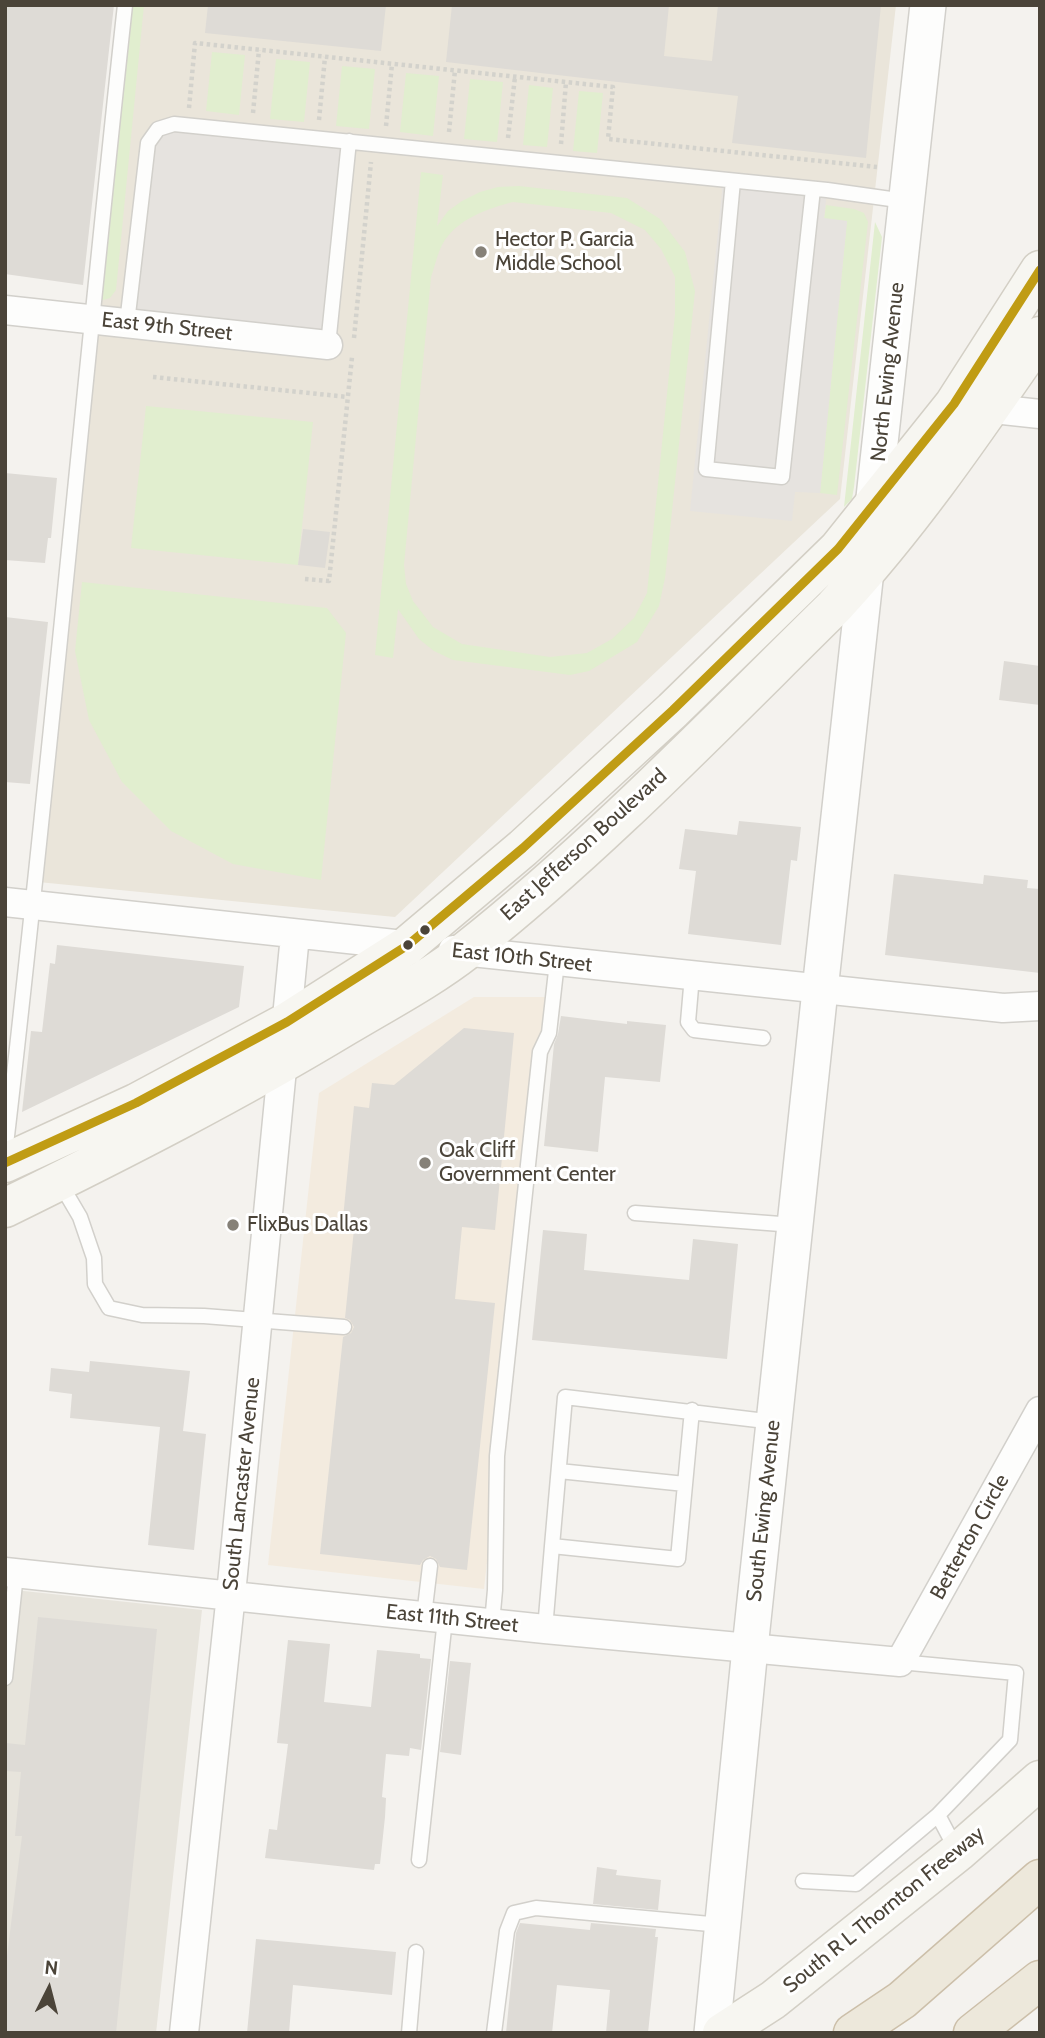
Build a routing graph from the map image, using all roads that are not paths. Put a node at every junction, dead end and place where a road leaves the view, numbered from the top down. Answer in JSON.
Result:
{"nodes":[{"id":1,"x":125,"y":5,"type":"edge"},
{"id":2,"x":928,"y":5,"type":"edge"},
{"id":3,"x":349,"y":141,"type":"junction"},
{"id":4,"x":733,"y":181,"type":"junction"},
{"id":5,"x":813,"y":189,"type":"junction"},
{"id":6,"x":908,"y":201,"type":"junction"},
{"id":7,"x":1040,"y":270,"type":"edge"},
{"id":8,"x":5,"y":310,"type":"edge"},
{"id":9,"x":91,"y":318,"type":"junction"},
{"id":10,"x":127,"y":323,"type":"junction"},
{"id":11,"x":1040,"y":336,"type":"edge"},
{"id":12,"x":328,"y":345,"type":"joint"},
{"id":13,"x":973,"y":406,"type":"junction"},
{"id":14,"x":1040,"y":414,"type":"edge"},
{"id":15,"x":873,"y":507,"type":"junction"},
{"id":16,"x":866,"y":573,"type":"junction"},
{"id":17,"x":673,"y":710,"type":"junction"},
{"id":18,"x":702,"y":736,"type":"junction"},
{"id":19,"x":5,"y":902,"type":"edge"},
{"id":20,"x":33,"y":905,"type":"junction"},
{"id":21,"x":295,"y":935,"type":"junction"},
{"id":22,"x":408,"y":945,"type":"junction"},
{"id":23,"x":465,"y":951,"type":"junction"},
{"id":24,"x":557,"y":961,"type":"junction"},
{"id":25,"x":692,"y":976,"type":"junction"},
{"id":26,"x":820,"y":989,"type":"junction"},
{"id":27,"x":1040,"y":1006,"type":"edge"},
{"id":28,"x":287,"y":1022,"type":"junction"},
{"id":29,"x":763,"y":1038,"type":"dead end"},
{"id":30,"x":283,"y":1065,"type":"junction"},
{"id":31,"x":5,"y":1153,"type":"edge"},
{"id":32,"x":5,"y":1163,"type":"edge"},
{"id":33,"x":60,"y":1182,"type":"junction"},
{"id":34,"x":5,"y":1208,"type":"edge"},
{"id":35,"x":635,"y":1213,"type":"dead end"},
{"id":36,"x":795,"y":1225,"type":"junction"},
{"id":37,"x":258,"y":1320,"type":"junction"},
{"id":38,"x":344,"y":1327,"type":"dead end"},
{"id":39,"x":692,"y":1410,"type":"junction"},
{"id":40,"x":1040,"y":1411,"type":"edge"},
{"id":41,"x":774,"y":1422,"type":"junction"},
{"id":42,"x":559,"y":1471,"type":"junction"},
{"id":43,"x":685,"y":1484,"type":"junction"},
{"id":44,"x":552,"y":1546,"type":"junction"},
{"id":45,"x":430,"y":1566,"type":"dead end"},
{"id":46,"x":11,"y":1573,"type":"edge"},
{"id":47,"x":231,"y":1594,"type":"junction"},
{"id":48,"x":435,"y":1618,"type":"junction"},
{"id":49,"x":492,"y":1623,"type":"junction"},
{"id":50,"x":545,"y":1629,"type":"junction"},
{"id":51,"x":750,"y":1648,"type":"junction"},
{"id":52,"x":900,"y":1662,"type":"junction"},
{"id":53,"x":5,"y":1678,"type":"edge"},
{"id":54,"x":1040,"y":1780,"type":"edge"},
{"id":55,"x":938,"y":1815,"type":"junction"},
{"id":56,"x":958,"y":1852,"type":"junction"},
{"id":57,"x":419,"y":1860,"type":"dead end"},
{"id":58,"x":1040,"y":1879,"type":"edge"},
{"id":59,"x":803,"y":1881,"type":"dead end"},
{"id":60,"x":723,"y":1925,"type":"junction"},
{"id":61,"x":416,"y":1952,"type":"dead end"},
{"id":62,"x":1040,"y":1980,"type":"edge"},
{"id":63,"x":184,"y":2033,"type":"edge"},
{"id":64,"x":409,"y":2033,"type":"edge"},
{"id":65,"x":494,"y":2033,"type":"edge"},
{"id":66,"x":712,"y":2033,"type":"edge"},
{"id":67,"x":722,"y":2033,"type":"edge"},
{"id":68,"x":853,"y":2033,"type":"edge"},
{"id":69,"x":973,"y":2033,"type":"edge"}],
"edges":[{"from":1,"to":9,"type":"lane"},
{"from":2,"to":6,"type":"street","name":"North Ewing Avenue"},
{"from":3,"to":4,"type":"lane"},
{"from":3,"to":10,"type":"lane"},
{"from":3,"to":12,"type":"lane"},
{"from":4,"to":5,"type":"lane"},
{"from":4,"to":5,"type":"lane"},
{"from":5,"to":6,"type":"lane"},
{"from":6,"to":15,"type":"street","name":"North Ewing Avenue"},
{"from":7,"to":13,"type":"main road","name":"East Jefferson Boulevard"},
{"from":8,"to":9,"type":"street","name":"East 9th Street"},
{"from":9,"to":10,"type":"street","name":"East 9th Street"},
{"from":9,"to":20,"type":"lane"},
{"from":10,"to":12,"type":"street","name":"East 9th Street"},
{"from":11,"to":13,"type":"main road","name":"East Jefferson Boulevard"},
{"from":13,"to":14,"type":"street"},
{"from":13,"to":15,"type":"main road","name":"East Jefferson Boulevard"},
{"from":13,"to":16,"type":"main road","name":"East Jefferson Boulevard"},
{"from":15,"to":16,"type":"street","name":"North Ewing Avenue"},
{"from":15,"to":17,"type":"main road","name":"East Jefferson Boulevard"},
{"from":16,"to":18,"type":"main road","name":"East Jefferson Boulevard"},
{"from":16,"to":26,"type":"street","name":"North Ewing Avenue"},
{"from":17,"to":18,"type":"main road"},
{"from":17,"to":22,"type":"main road","name":"East Jefferson Boulevard"},
{"from":18,"to":23,"type":"main road","name":"East Jefferson Boulevard"},
{"from":19,"to":20,"type":"street","name":"East 10th Street"},
{"from":20,"to":21,"type":"street","name":"East 10th Street"},
{"from":20,"to":31,"type":"lane"},
{"from":21,"to":22,"type":"street","name":"East 10th Street"},
{"from":21,"to":28,"type":"street","name":"South Lancaster Avenue"},
{"from":22,"to":23,"type":"street","name":"East 10th Street"},
{"from":22,"to":28,"type":"main road","name":"East Jefferson Boulevard"},
{"from":23,"to":24,"type":"street","name":"East 10th Street"},
{"from":23,"to":30,"type":"main road","name":"East Jefferson Boulevard"},
{"from":24,"to":25,"type":"street","name":"East 10th Street"},
{"from":24,"to":49,"type":"lane"},
{"from":25,"to":26,"type":"street","name":"East 10th Street"},
{"from":25,"to":29,"type":"lane"},
{"from":26,"to":27,"type":"street","name":"East 10th Street"},
{"from":26,"to":36,"type":"street","name":"South Ewing Avenue"},
{"from":28,"to":30,"type":"street","name":"South Lancaster Avenue"},
{"from":28,"to":32,"type":"main road","name":"East Jefferson Boulevard"},
{"from":30,"to":33,"type":"main road","name":"East Jefferson Boulevard"},
{"from":30,"to":37,"type":"street","name":"South Lancaster Avenue"},
{"from":33,"to":34,"type":"main road","name":"East Jefferson Boulevard"},
{"from":33,"to":37,"type":"lane"},
{"from":35,"to":36,"type":"lane"},
{"from":36,"to":41,"type":"street","name":"South Ewing Avenue"},
{"from":37,"to":38,"type":"lane"},
{"from":37,"to":47,"type":"street","name":"South Lancaster Avenue"},
{"from":39,"to":41,"type":"lane"},
{"from":39,"to":42,"type":"lane"},
{"from":39,"to":43,"type":"lane"},
{"from":40,"to":52,"type":"street","name":"Betterton Circle"},
{"from":41,"to":51,"type":"street","name":"South Ewing Avenue"},
{"from":42,"to":43,"type":"lane"},
{"from":42,"to":44,"type":"lane"},
{"from":43,"to":44,"type":"lane"},
{"from":44,"to":50,"type":"lane"},
{"from":45,"to":48,"type":"lane"},
{"from":46,"to":47,"type":"street","name":"East 11th Street"},
{"from":46,"to":53,"type":"lane"},
{"from":47,"to":48,"type":"street","name":"East 11th Street"},
{"from":47,"to":63,"type":"street","name":"South Lancaster Avenue"},
{"from":48,"to":49,"type":"street","name":"East 11th Street"},
{"from":48,"to":57,"type":"lane"},
{"from":49,"to":50,"type":"street","name":"East 11th Street"},
{"from":50,"to":51,"type":"street","name":"East 11th Street"},
{"from":51,"to":52,"type":"street","name":"East 11th Street"},
{"from":51,"to":60,"type":"street","name":"South Ewing Avenue"},
{"from":52,"to":55,"type":"lane"},
{"from":54,"to":56,"type":"main road","name":"South R L Thornton Freeway"},
{"from":55,"to":56,"type":"lane"},
{"from":55,"to":59,"type":"lane"},
{"from":56,"to":67,"type":"main road","name":"South R L Thornton Freeway"},
{"from":58,"to":68,"type":"highway"},
{"from":60,"to":65,"type":"lane"},
{"from":60,"to":66,"type":"street","name":"South Ewing Avenue"},
{"from":61,"to":64,"type":"lane"},
{"from":62,"to":69,"type":"highway"}]}
